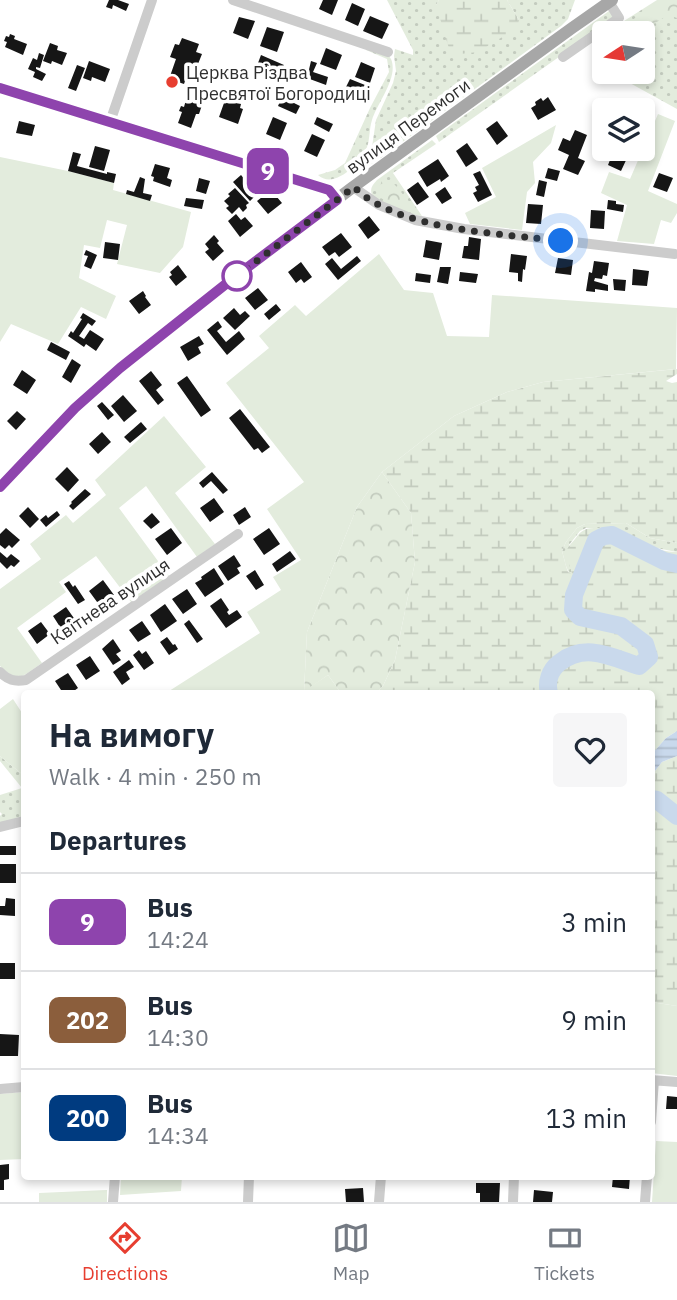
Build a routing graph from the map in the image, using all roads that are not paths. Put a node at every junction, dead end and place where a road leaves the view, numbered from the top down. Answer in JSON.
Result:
{"nodes":[{"id":1,"x":152,"y":0,"type":"edge"},
{"id":2,"x":233,"y":0,"type":"edge"},
{"id":3,"x":611,"y":1,"type":"edge"},
{"id":4,"x":388,"y":52,"type":"dead end"},
{"id":5,"x":563,"y":57,"type":"dead end"},
{"id":6,"x":0,"y":88,"type":"edge"},
{"id":7,"x":110,"y":122,"type":"junction"},
{"id":8,"x":354,"y":187,"type":"junction"},
{"id":9,"x":337,"y":200,"type":"junction"},
{"id":10,"x":675,"y":254,"type":"dead end"},
{"id":11,"x":0,"y":487,"type":"edge"},
{"id":12,"x":238,"y":534,"type":"dead end"},
{"id":13,"x":0,"y":672,"type":"edge"},
{"id":14,"x":21,"y":822,"type":"edge"},
{"id":15,"x":0,"y":827,"type":"edge"},
{"id":16,"x":655,"y":1080,"type":"edge"},
{"id":17,"x":677,"y":1082,"type":"edge"},
{"id":18,"x":21,"y":1087,"type":"edge"},
{"id":19,"x":0,"y":1089,"type":"edge"},
{"id":20,"x":115,"y":1180,"type":"edge"},
{"id":21,"x":249,"y":1180,"type":"edge"},
{"id":22,"x":381,"y":1180,"type":"edge"},
{"id":23,"x":514,"y":1180,"type":"edge"},
{"id":24,"x":647,"y":1180,"type":"edge"},
{"id":25,"x":113,"y":1202,"type":"edge"},
{"id":26,"x":248,"y":1202,"type":"edge"},
{"id":27,"x":379,"y":1202,"type":"edge"},
{"id":28,"x":513,"y":1202,"type":"edge"},
{"id":29,"x":645,"y":1202,"type":"edge"}],
"edges":[{"from":1,"to":7,"type":"street"},
{"from":2,"to":4,"type":"street"},
{"from":3,"to":5,"type":"street"},
{"from":3,"to":8,"type":"main road","name":"вулиця Перемоги"},
{"from":6,"to":7,"type":"street"},
{"from":7,"to":9,"type":"street"},
{"from":8,"to":9,"type":"main road","name":"вулиця Перемоги"},
{"from":8,"to":10,"type":"street"},
{"from":9,"to":11,"type":"main road","name":"вулиця Перемоги"},
{"from":12,"to":13,"type":"street","name":"Квітнева вулиця"},
{"from":14,"to":15,"type":"street"},
{"from":16,"to":17,"type":"street"},
{"from":18,"to":19,"type":"street"},
{"from":20,"to":25,"type":"street"},
{"from":21,"to":26,"type":"street"},
{"from":22,"to":27,"type":"street"},
{"from":23,"to":28,"type":"street"},
{"from":24,"to":29,"type":"street"}]}
